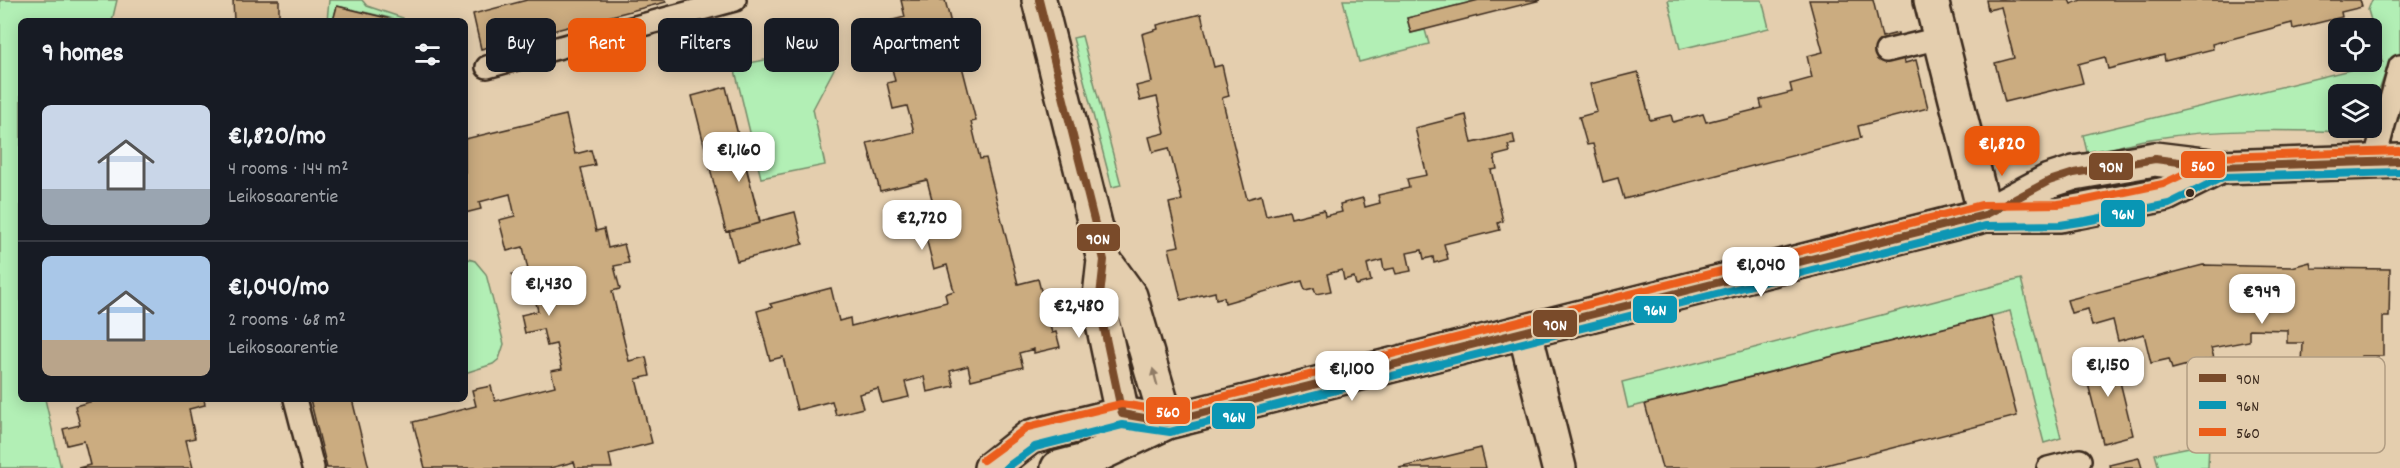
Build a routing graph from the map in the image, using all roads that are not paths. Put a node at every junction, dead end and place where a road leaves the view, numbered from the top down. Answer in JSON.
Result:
{"nodes":[{"id":1,"x":735,"y":0,"type":"edge"},
{"id":2,"x":1039,"y":0,"type":"edge"},
{"id":3,"x":1931,"y":0,"type":"edge"},
{"id":4,"x":1940,"y":38,"type":"junction"},
{"id":5,"x":556,"y":48,"type":"edge"},
{"id":6,"x":1886,"y":51,"type":"dead end"},
{"id":7,"x":2400,"y":66,"type":"edge"},
{"id":8,"x":2387,"y":162,"type":"edge"},
{"id":9,"x":1985,"y":215,"type":"junction"},
{"id":10,"x":1104,"y":260,"type":"junction"},
{"id":11,"x":1525,"y":332,"type":"junction"},
{"id":12,"x":296,"y":402,"type":"edge"},
{"id":13,"x":1122,"y":414,"type":"junction"},
{"id":14,"x":1167,"y":423,"type":"junction"},
{"id":15,"x":2080,"y":460,"type":"dead end"},
{"id":16,"x":313,"y":468,"type":"edge"},
{"id":17,"x":992,"y":468,"type":"edge"},
{"id":18,"x":1058,"y":468,"type":"edge"},
{"id":19,"x":1559,"y":468,"type":"edge"},
{"id":20,"x":2048,"y":468,"type":"edge"}],
"edges":[{"from":1,"to":5,"type":"lane"},
{"from":2,"to":10,"type":"street"},
{"from":3,"to":4,"type":"street"},
{"from":4,"to":6,"type":"lane"},
{"from":4,"to":9,"type":"street"},
{"from":7,"to":8,"type":"lane"},
{"from":8,"to":9,"type":"street"},
{"from":9,"to":11,"type":"street"},
{"from":10,"to":13,"type":"street"},
{"from":14,"to":10,"type":"street","one_way":true},
{"from":11,"to":14,"type":"street"},
{"from":11,"to":19,"type":"street"},
{"from":12,"to":16,"type":"lane"},
{"from":13,"to":14,"type":"street"},
{"from":13,"to":17,"type":"street"},
{"from":14,"to":18,"type":"street"},
{"from":15,"to":20,"type":"lane"}]}
